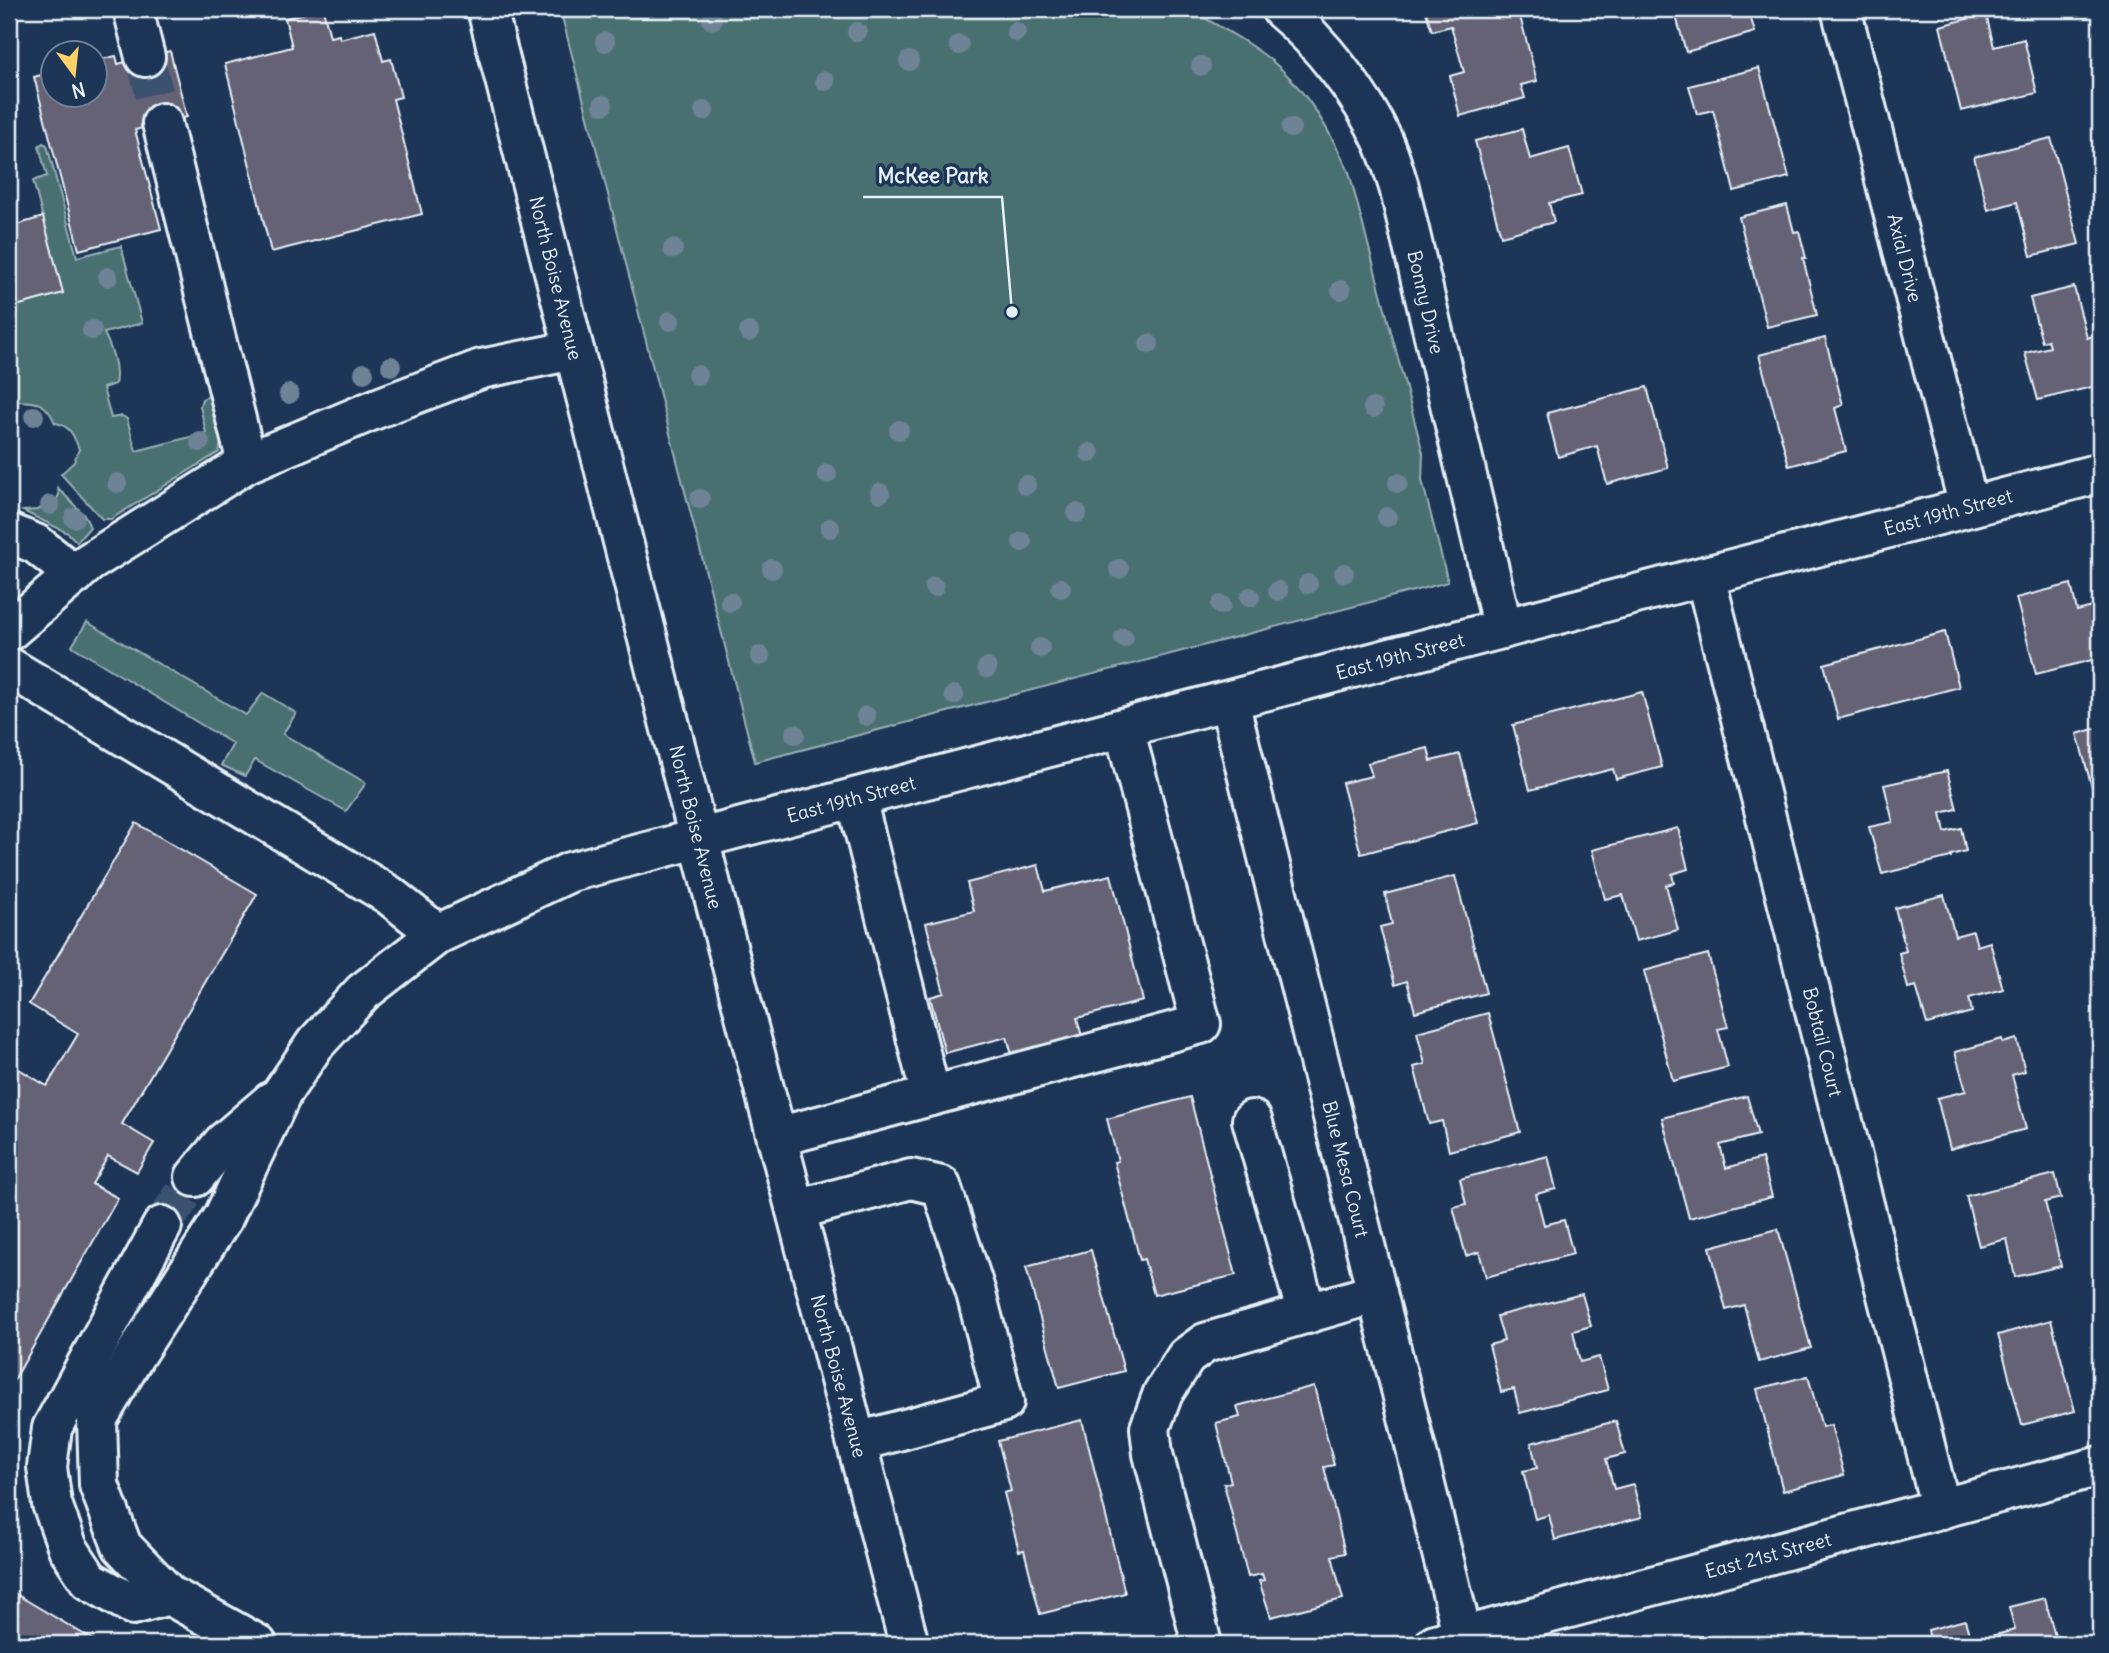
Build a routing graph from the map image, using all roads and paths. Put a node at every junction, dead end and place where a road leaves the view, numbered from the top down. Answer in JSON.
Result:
{"nodes":[{"id":1,"x":132,"y":9,"type":"edge"},
{"id":2,"x":487,"y":9,"type":"edge"},
{"id":3,"x":1281,"y":9,"type":"edge"},
{"id":4,"x":1841,"y":9,"type":"edge"},
{"id":5,"x":145,"y":57,"type":"tunnel mouth"},
{"id":6,"x":162,"y":123,"type":"tunnel mouth"},
{"id":7,"x":574,"y":349,"type":"junction"},
{"id":8,"x":247,"y":463,"type":"junction"},
{"id":9,"x":2100,"y":473,"type":"edge"},
{"id":10,"x":1969,"y":507,"type":"junction"},
{"id":11,"x":9,"y":533,"type":"edge"},
{"id":12,"x":75,"y":575,"type":"junction"},
{"id":13,"x":1704,"y":576,"type":"junction"},
{"id":14,"x":1503,"y":629,"type":"junction"},
{"id":15,"x":9,"y":631,"type":"edge"},
{"id":16,"x":9,"y":667,"type":"edge"},
{"id":17,"x":1229,"y":701,"type":"junction"},
{"id":18,"x":1124,"y":728,"type":"junction"},
{"id":19,"x":856,"y":798,"type":"junction"},
{"id":20,"x":699,"y":839,"type":"junction"},
{"id":21,"x":439,"y":934,"type":"junction"},
{"id":22,"x":282,"y":1093,"type":"junction"},
{"id":23,"x":931,"y":1096,"type":"junction"},
{"id":24,"x":1252,"y":1120,"type":"dead end"},
{"id":25,"x":777,"y":1137,"type":"junction"},
{"id":26,"x":194,"y":1177,"type":"tunnel mouth"},
{"id":27,"x":796,"y":1210,"type":"junction"},
{"id":28,"x":162,"y":1226,"type":"tunnel mouth"},
{"id":29,"x":1377,"y":1293,"type":"junction"},
{"id":30,"x":1307,"y":1314,"type":"junction"},
{"id":31,"x":857,"y":1442,"type":"junction"},
{"id":32,"x":2100,"y":1466,"type":"edge"},
{"id":33,"x":1941,"y":1509,"type":"junction"},
{"id":34,"x":169,"y":1595,"type":"junction"},
{"id":35,"x":1449,"y":1641,"type":"edge"},
{"id":36,"x":257,"y":1644,"type":"edge"},
{"id":37,"x":909,"y":1644,"type":"edge"},
{"id":38,"x":1202,"y":1644,"type":"edge"}],
"edges":[{"from":1,"to":5,"type":"street"},
{"from":2,"to":7,"type":"street","name":"North Boise Avenue"},
{"from":3,"to":14,"type":"street","name":"Bonny Drive"},
{"from":4,"to":10,"type":"street","name":"Axial Drive"},
{"from":6,"to":8,"type":"street"},
{"from":7,"to":8,"type":"street"},
{"from":7,"to":20,"type":"street","name":"North Boise Avenue"},
{"from":8,"to":12,"type":"street"},
{"from":9,"to":10,"type":"street","name":"East 19th Street"},
{"from":10,"to":13,"type":"street","name":"East 19th Street"},
{"from":11,"to":12,"type":"street"},
{"from":12,"to":15,"type":"street"},
{"from":13,"to":14,"type":"street","name":"East 19th Street"},
{"from":13,"to":33,"type":"street","name":"Bobtail Court"},
{"from":14,"to":17,"type":"street","name":"East 19th Street"},
{"from":16,"to":21,"type":"street"},
{"from":17,"to":18,"type":"street","name":"East 19th Street"},
{"from":17,"to":29,"type":"street","name":"Blue Mesa Court"},
{"from":18,"to":19,"type":"street","name":"East 19th Street"},
{"from":18,"to":23,"type":"street"},
{"from":19,"to":20,"type":"street","name":"East 19th Street"},
{"from":19,"to":23,"type":"street"},
{"from":20,"to":21,"type":"street","name":"East 19th Street"},
{"from":20,"to":25,"type":"street","name":"North Boise Avenue"},
{"from":21,"to":22,"type":"street","name":"East 19th Street"},
{"from":22,"to":26,"type":"street"},
{"from":22,"to":34,"type":"street"},
{"from":23,"to":25,"type":"street"},
{"from":24,"to":30,"type":"street"},
{"from":25,"to":27,"type":"street","name":"North Boise Avenue"},
{"from":27,"to":31,"type":"street","name":"North Boise Avenue"},
{"from":27,"to":31,"type":"street"},
{"from":28,"to":34,"type":"street"},
{"from":29,"to":30,"type":"street"},
{"from":29,"to":35,"type":"street","name":"Blue Mesa Court"},
{"from":30,"to":38,"type":"street"},
{"from":31,"to":37,"type":"street","name":"North Boise Avenue"},
{"from":32,"to":33,"type":"street","name":"East 21st Street"},
{"from":33,"to":35,"type":"street","name":"East 21st Street"},
{"from":34,"to":36,"type":"street"}]}
